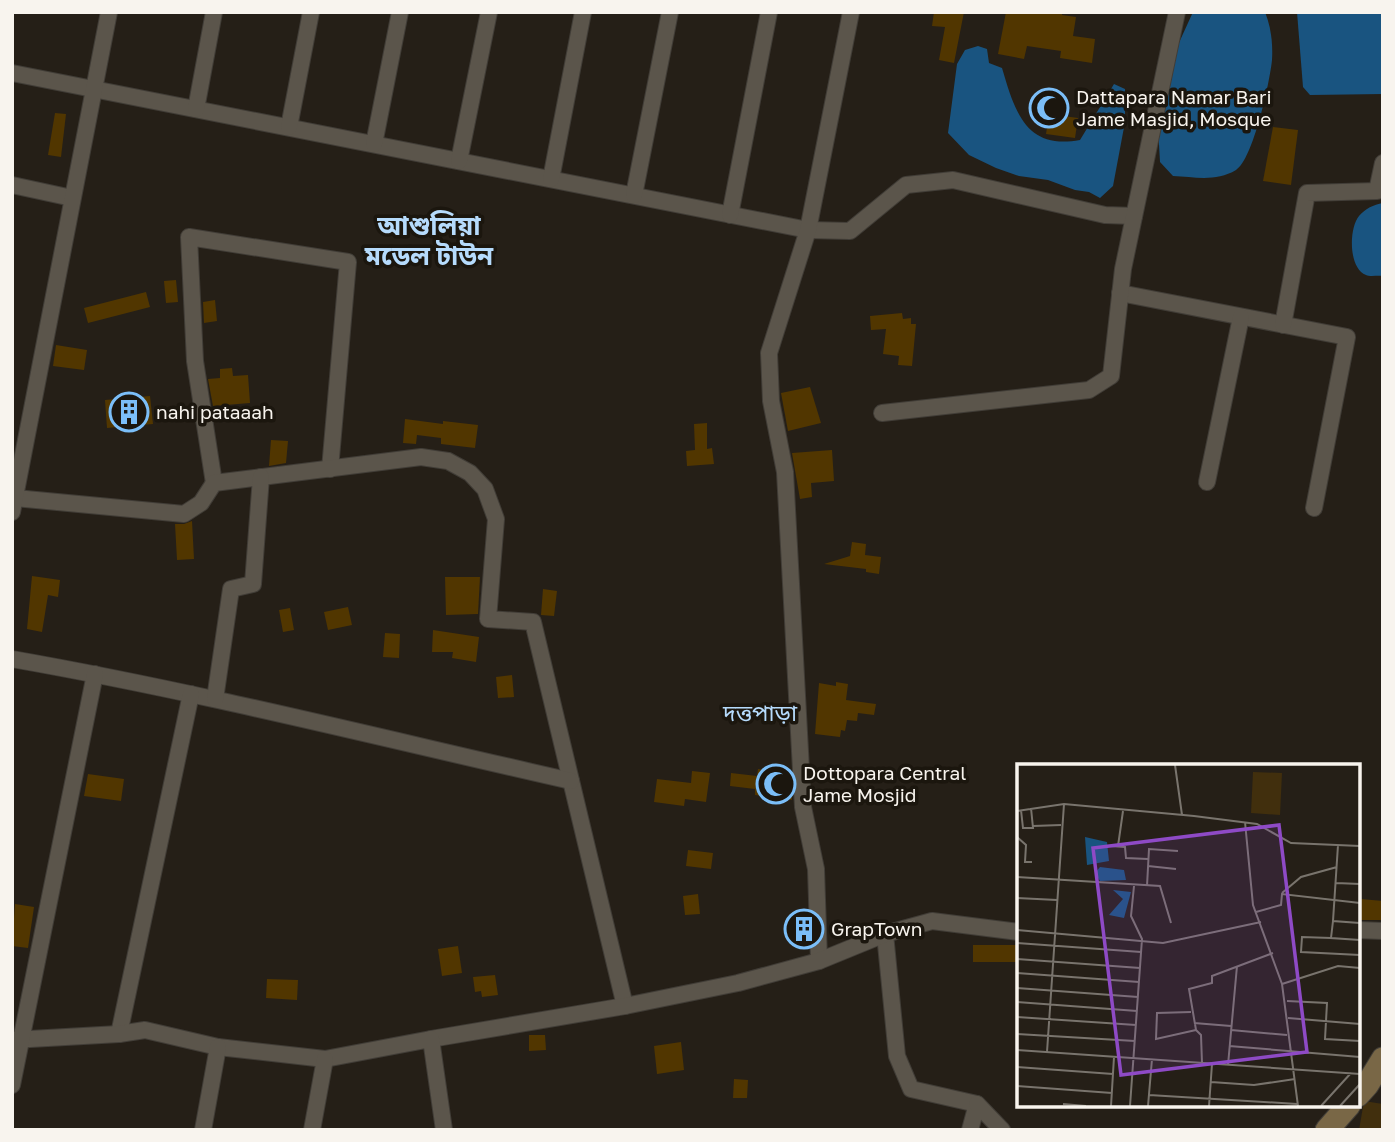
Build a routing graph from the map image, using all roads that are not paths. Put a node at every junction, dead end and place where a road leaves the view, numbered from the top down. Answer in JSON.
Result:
{"nodes":[{"id":1,"x":109,"y":12,"type":"edge"},
{"id":2,"x":214,"y":12,"type":"edge"},
{"id":3,"x":311,"y":12,"type":"edge"},
{"id":4,"x":400,"y":12,"type":"edge"},
{"id":5,"x":489,"y":12,"type":"edge"},
{"id":6,"x":583,"y":12,"type":"edge"},
{"id":7,"x":670,"y":12,"type":"edge"},
{"id":8,"x":769,"y":12,"type":"edge"},
{"id":9,"x":850,"y":12,"type":"edge"},
{"id":10,"x":1177,"y":12,"type":"edge"},
{"id":11,"x":12,"y":72,"type":"edge"},
{"id":12,"x":94,"y":89,"type":"junction"},
{"id":13,"x":196,"y":109,"type":"junction"},
{"id":14,"x":289,"y":127,"type":"junction"},
{"id":15,"x":374,"y":144,"type":"junction"},
{"id":16,"x":459,"y":161,"type":"junction"},
{"id":17,"x":1383,"y":163,"type":"edge"},
{"id":18,"x":551,"y":179,"type":"junction"},
{"id":19,"x":12,"y":186,"type":"edge"},
{"id":20,"x":634,"y":195,"type":"junction"},
{"id":21,"x":72,"y":198,"type":"junction"},
{"id":22,"x":730,"y":215,"type":"junction"},
{"id":23,"x":1134,"y":216,"type":"junction"},
{"id":24,"x":808,"y":230,"type":"junction"},
{"id":25,"x":1120,"y":293,"type":"junction"},
{"id":26,"x":1241,"y":317,"type":"junction"},
{"id":27,"x":1283,"y":325,"type":"junction"},
{"id":28,"x":882,"y":413,"type":"dead end"},
{"id":29,"x":330,"y":468,"type":"junction"},
{"id":30,"x":261,"y":477,"type":"junction"},
{"id":31,"x":1207,"y":482,"type":"dead end"},
{"id":32,"x":214,"y":483,"type":"junction"},
{"id":33,"x":14,"y":505,"type":"edge"},
{"id":34,"x":1314,"y":508,"type":"dead end"},
{"id":35,"x":12,"y":659,"type":"edge"},
{"id":36,"x":95,"y":674,"type":"junction"},
{"id":37,"x":191,"y":694,"type":"junction"},
{"id":38,"x":215,"y":699,"type":"junction"},
{"id":39,"x":571,"y":781,"type":"junction"},
{"id":40,"x":1360,"y":930,"type":"edge"},
{"id":41,"x":1383,"y":931,"type":"edge"},
{"id":42,"x":1017,"y":932,"type":"edge"},
{"id":43,"x":885,"y":933,"type":"junction"},
{"id":44,"x":818,"y":961,"type":"junction"},
{"id":45,"x":625,"y":1006,"type":"junction"},
{"id":46,"x":119,"y":1034,"type":"junction"},
{"id":47,"x":431,"y":1039,"type":"junction"},
{"id":48,"x":17,"y":1040,"type":"edge"},
{"id":49,"x":218,"y":1047,"type":"junction"},
{"id":50,"x":325,"y":1059,"type":"junction"},
{"id":51,"x":1383,"y":1059,"type":"edge"},
{"id":52,"x":12,"y":1085,"type":"edge"},
{"id":53,"x":1360,"y":1093,"type":"edge"},
{"id":54,"x":977,"y":1104,"type":"junction"},
{"id":55,"x":1347,"y":1107,"type":"edge"},
{"id":56,"x":203,"y":1130,"type":"edge"},
{"id":57,"x":312,"y":1130,"type":"edge"},
{"id":58,"x":444,"y":1130,"type":"edge"},
{"id":59,"x":970,"y":1130,"type":"edge"},
{"id":60,"x":1002,"y":1130,"type":"edge"},
{"id":61,"x":1327,"y":1130,"type":"edge"}],
"edges":[{"from":1,"to":12,"type":"street"},
{"from":2,"to":13,"type":"street"},
{"from":3,"to":14,"type":"street"},
{"from":4,"to":15,"type":"street"},
{"from":5,"to":16,"type":"street"},
{"from":6,"to":18,"type":"street"},
{"from":7,"to":20,"type":"street"},
{"from":8,"to":22,"type":"street"},
{"from":9,"to":24,"type":"street"},
{"from":10,"to":23,"type":"street"},
{"from":11,"to":12,"type":"street"},
{"from":12,"to":13,"type":"street"},
{"from":12,"to":21,"type":"street"},
{"from":13,"to":14,"type":"street"},
{"from":14,"to":15,"type":"street"},
{"from":15,"to":16,"type":"street"},
{"from":16,"to":18,"type":"street"},
{"from":17,"to":27,"type":"street"},
{"from":18,"to":20,"type":"street"},
{"from":19,"to":21,"type":"street"},
{"from":20,"to":22,"type":"street"},
{"from":21,"to":33,"type":"street"},
{"from":22,"to":24,"type":"street"},
{"from":23,"to":24,"type":"street"},
{"from":23,"to":25,"type":"street"},
{"from":24,"to":44,"type":"street"},
{"from":25,"to":26,"type":"street"},
{"from":25,"to":28,"type":"street"},
{"from":26,"to":27,"type":"street"},
{"from":26,"to":31,"type":"street"},
{"from":27,"to":34,"type":"street"},
{"from":29,"to":30,"type":"street"},
{"from":29,"to":32,"type":"street"},
{"from":29,"to":39,"type":"street"},
{"from":30,"to":32,"type":"street"},
{"from":30,"to":38,"type":"street"},
{"from":32,"to":33,"type":"street"},
{"from":35,"to":36,"type":"street"},
{"from":36,"to":37,"type":"street"},
{"from":36,"to":48,"type":"street"},
{"from":37,"to":38,"type":"street"},
{"from":37,"to":46,"type":"street"},
{"from":38,"to":39,"type":"street"},
{"from":39,"to":45,"type":"street"},
{"from":40,"to":41,"type":"street"},
{"from":42,"to":43,"type":"street"},
{"from":43,"to":44,"type":"street"},
{"from":43,"to":54,"type":"street"},
{"from":44,"to":45,"type":"street"},
{"from":45,"to":47,"type":"street"},
{"from":46,"to":48,"type":"street"},
{"from":46,"to":49,"type":"street"},
{"from":47,"to":50,"type":"street"},
{"from":47,"to":58,"type":"street"},
{"from":48,"to":52,"type":"street"},
{"from":49,"to":50,"type":"street"},
{"from":49,"to":56,"type":"street"},
{"from":50,"to":57,"type":"street"},
{"from":51,"to":53,"type":"street"},
{"from":54,"to":59,"type":"street"},
{"from":54,"to":60,"type":"street"},
{"from":55,"to":61,"type":"street"}]}
